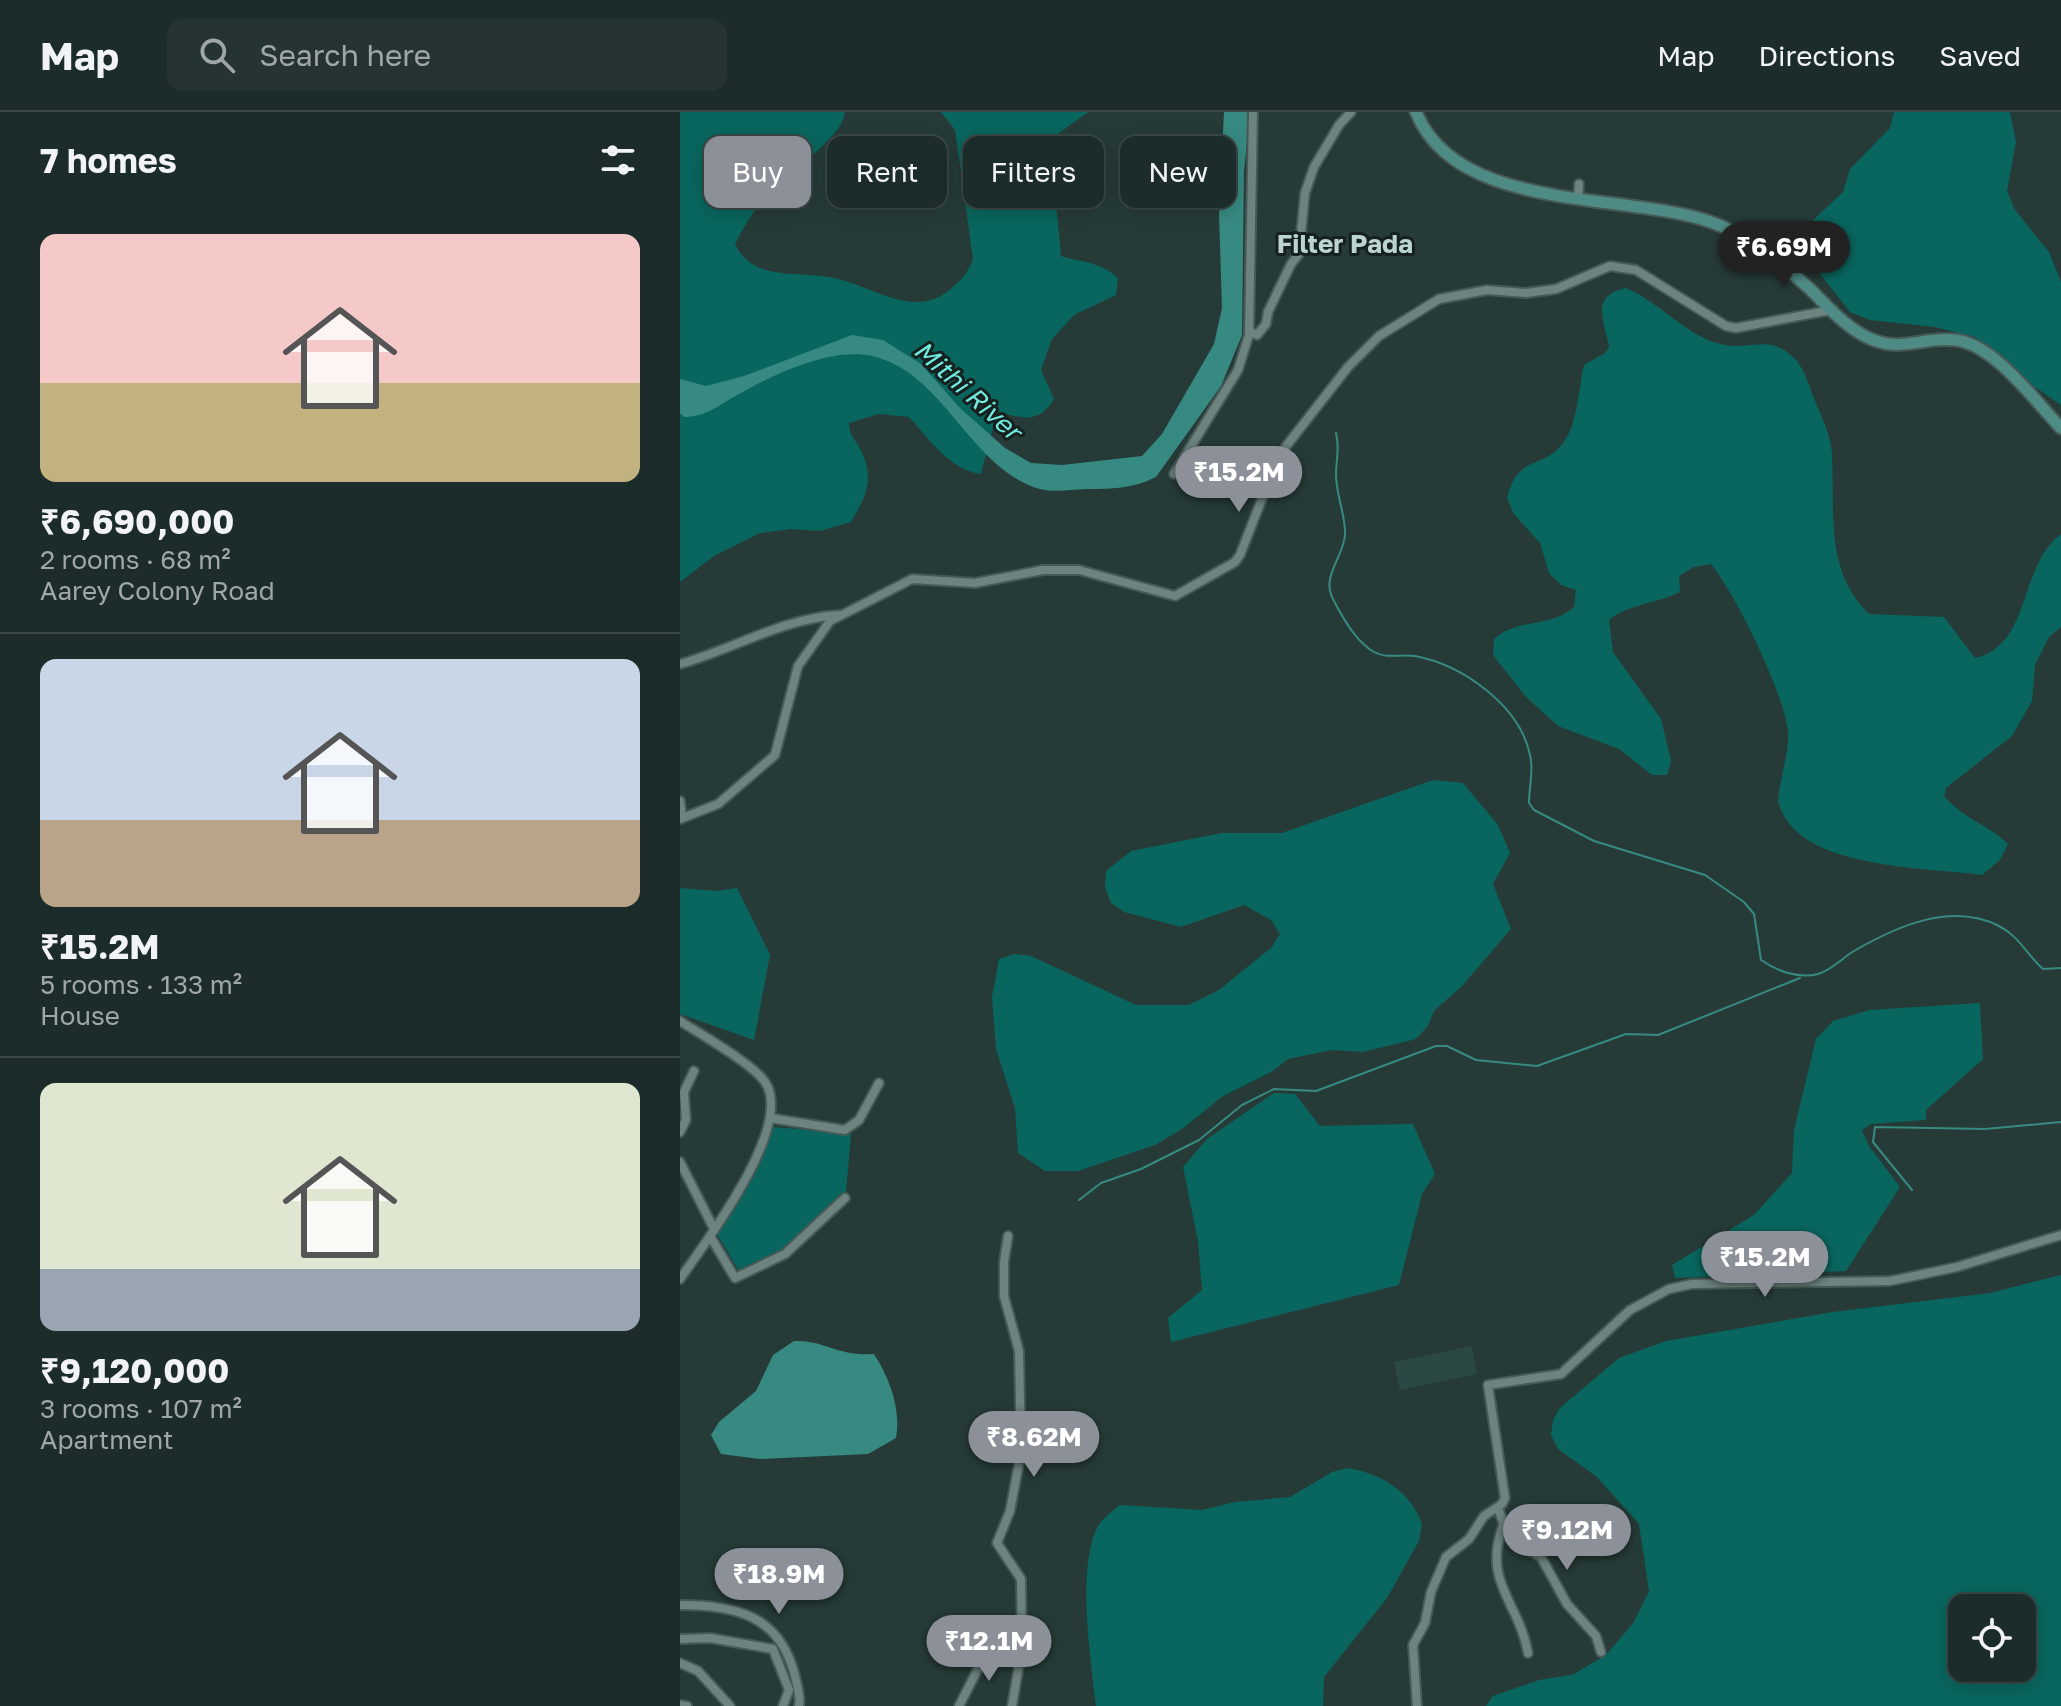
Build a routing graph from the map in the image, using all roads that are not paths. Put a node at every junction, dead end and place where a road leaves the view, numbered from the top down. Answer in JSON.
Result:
{"nodes":[{"id":1,"x":1253,"y":112,"type":"edge"},
{"id":2,"x":1351,"y":112,"type":"edge"},
{"id":3,"x":1416,"y":112,"type":"edge"},
{"id":4,"x":1579,"y":184,"type":"dead end"},
{"id":5,"x":1578,"y":200,"type":"junction"},
{"id":6,"x":1831,"y":310,"type":"junction"},
{"id":7,"x":1249,"y":331,"type":"junction"},
{"id":8,"x":2061,"y":428,"type":"edge"},
{"id":9,"x":1174,"y":474,"type":"dead end"},
{"id":10,"x":838,"y":615,"type":"junction"},
{"id":11,"x":680,"y":664,"type":"edge"},
{"id":12,"x":680,"y":801,"type":"edge"},
{"id":13,"x":681,"y":818,"type":"edge"},
{"id":14,"x":680,"y":1021,"type":"edge"},
{"id":15,"x":694,"y":1071,"type":"dead end"},
{"id":16,"x":879,"y":1083,"type":"dead end"},
{"id":17,"x":770,"y":1118,"type":"junction"},
{"id":18,"x":680,"y":1132,"type":"edge"},
{"id":19,"x":680,"y":1162,"type":"edge"},
{"id":20,"x":845,"y":1198,"type":"dead end"},
{"id":21,"x":712,"y":1232,"type":"junction"},
{"id":22,"x":2061,"y":1235,"type":"edge"},
{"id":23,"x":1008,"y":1236,"type":"dead end"},
{"id":24,"x":680,"y":1279,"type":"edge"},
{"id":25,"x":1498,"y":1508,"type":"junction"},
{"id":26,"x":1503,"y":1526,"type":"junction"},
{"id":27,"x":680,"y":1605,"type":"edge"},
{"id":28,"x":680,"y":1639,"type":"edge"},
{"id":29,"x":1601,"y":1652,"type":"dead end"},
{"id":30,"x":1528,"y":1653,"type":"dead end"},
{"id":31,"x":1020,"y":1660,"type":"junction"},
{"id":32,"x":680,"y":1663,"type":"edge"},
{"id":33,"x":680,"y":1705,"type":"edge"},
{"id":34,"x":687,"y":1706,"type":"edge"},
{"id":35,"x":730,"y":1706,"type":"edge"},
{"id":36,"x":783,"y":1706,"type":"edge"},
{"id":37,"x":799,"y":1706,"type":"edge"},
{"id":38,"x":959,"y":1706,"type":"edge"},
{"id":39,"x":1012,"y":1706,"type":"edge"},
{"id":40,"x":1417,"y":1706,"type":"edge"}],
"edges":[{"from":1,"to":7,"type":"street"},
{"from":2,"to":7,"type":"street"},
{"from":3,"to":5,"type":"main road"},
{"from":4,"to":5,"type":"street"},
{"from":5,"to":6,"type":"main road"},
{"from":6,"to":8,"type":"main road"},
{"from":6,"to":10,"type":"street"},
{"from":7,"to":9,"type":"street"},
{"from":10,"to":11,"type":"street"},
{"from":10,"to":13,"type":"street"},
{"from":12,"to":13,"type":"street"},
{"from":14,"to":17,"type":"street"},
{"from":15,"to":18,"type":"street"},
{"from":16,"to":17,"type":"street"},
{"from":17,"to":21,"type":"street"},
{"from":19,"to":21,"type":"street"},
{"from":20,"to":21,"type":"street"},
{"from":21,"to":24,"type":"street"},
{"from":22,"to":25,"type":"street"},
{"from":23,"to":31,"type":"street"},
{"from":25,"to":26,"type":"street"},
{"from":25,"to":40,"type":"street"},
{"from":26,"to":29,"type":"street"},
{"from":26,"to":30,"type":"street"},
{"from":27,"to":37,"type":"street"},
{"from":28,"to":36,"type":"street"},
{"from":31,"to":38,"type":"street"},
{"from":31,"to":39,"type":"street"},
{"from":32,"to":35,"type":"street"},
{"from":33,"to":34,"type":"street"}]}
